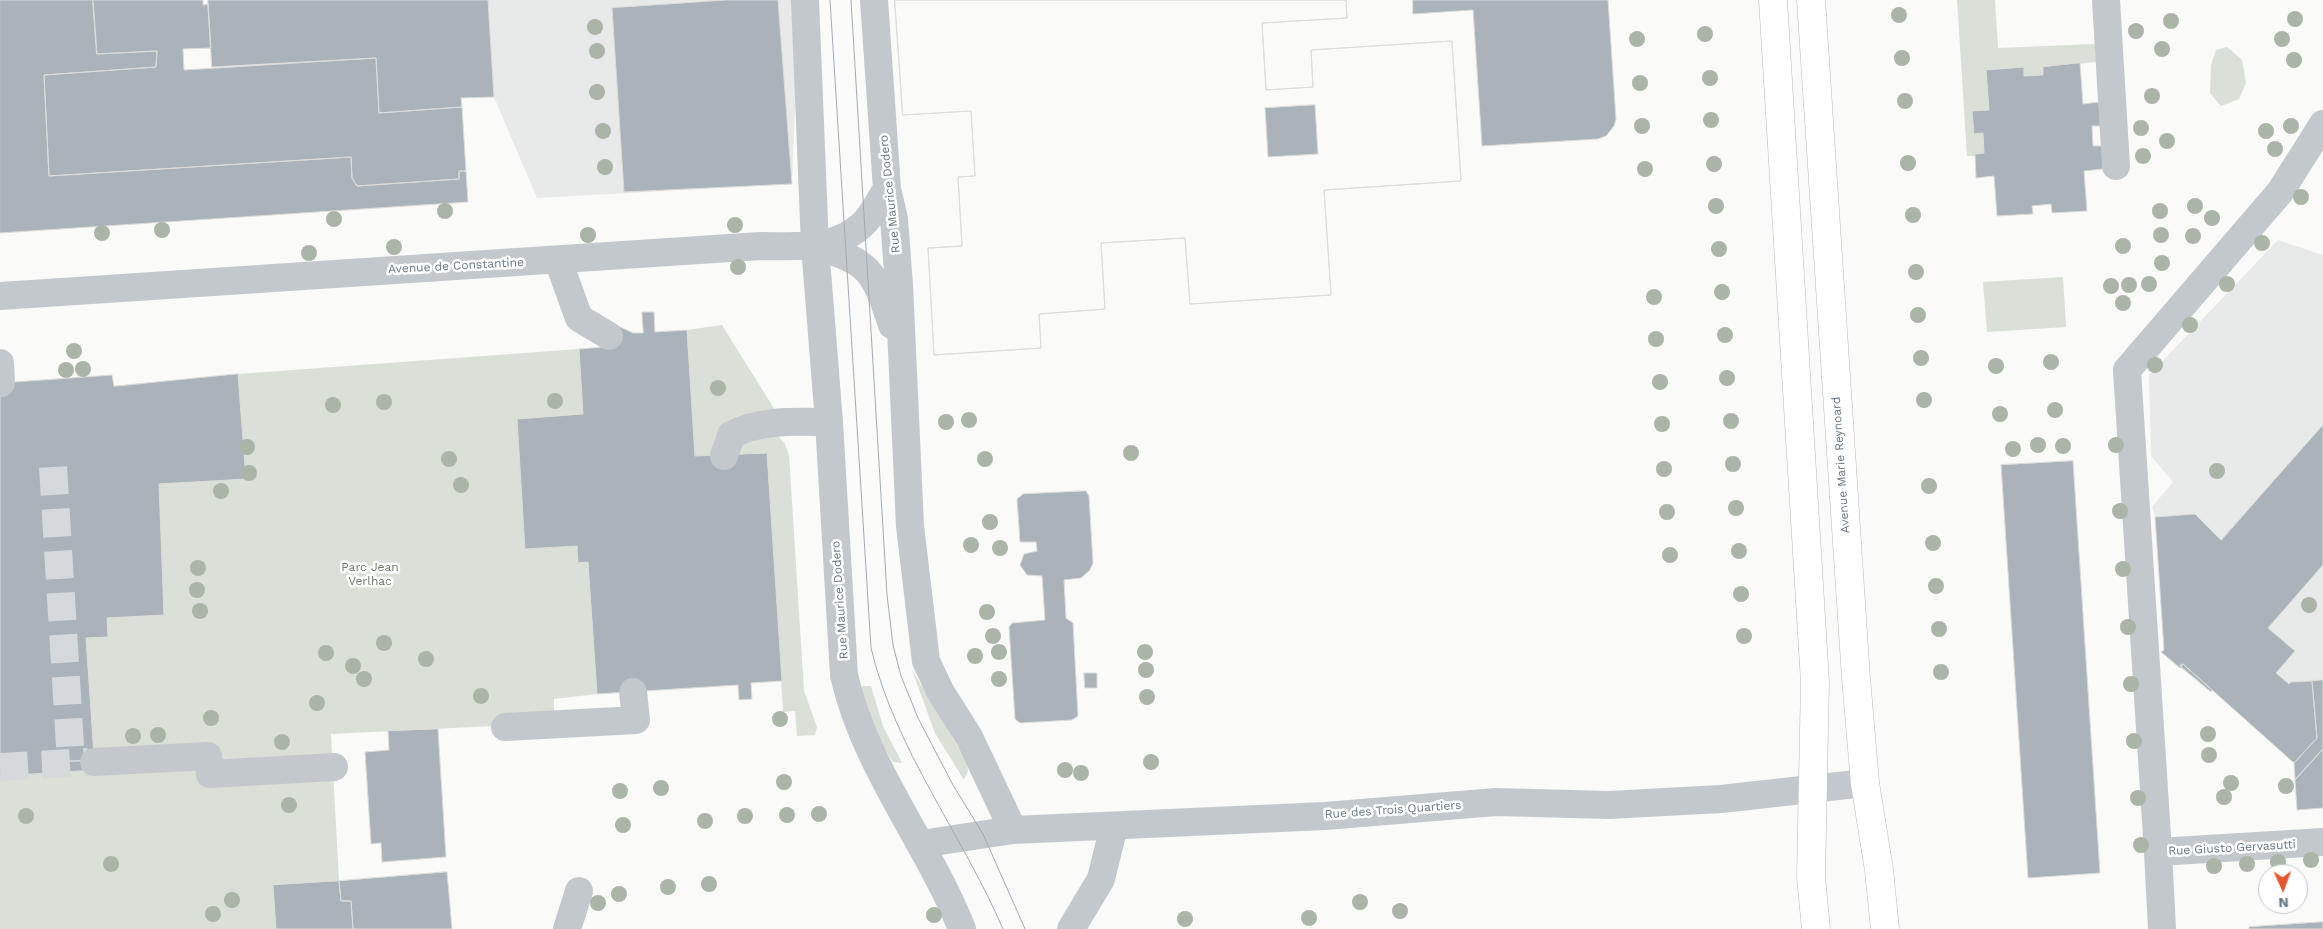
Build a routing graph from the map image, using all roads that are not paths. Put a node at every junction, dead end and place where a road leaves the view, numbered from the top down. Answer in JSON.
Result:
{"nodes":[{"id":1,"x":805,"y":0,"type":"edge"},
{"id":2,"x":874,"y":0,"type":"edge"},
{"id":3,"x":1773,"y":0,"type":"edge"},
{"id":4,"x":1811,"y":0,"type":"edge"},
{"id":5,"x":2106,"y":0,"type":"edge"},
{"id":6,"x":2323,"y":124,"type":"edge"},
{"id":7,"x":2116,"y":166,"type":"dead end"},
{"id":8,"x":887,"y":189,"type":"junction"},
{"id":9,"x":814,"y":246,"type":"junction"},
{"id":10,"x":558,"y":260,"type":"junction"},
{"id":11,"x":0,"y":296,"type":"edge"},
{"id":12,"x":609,"y":336,"type":"dead end"},
{"id":13,"x":903,"y":359,"type":"junction"},
{"id":14,"x":829,"y":422,"type":"junction"},
{"id":15,"x":724,"y":456,"type":"dead end"},
{"id":16,"x":633,"y":692,"type":"dead end"},
{"id":17,"x":505,"y":727,"type":"dead end"},
{"id":18,"x":94,"y":762,"type":"tunnel mouth"},
{"id":19,"x":334,"y":767,"type":"dead end"},
{"id":20,"x":1865,"y":783,"type":"junction"},
{"id":21,"x":1812,"y":789,"type":"junction"},
{"id":22,"x":1114,"y":826,"type":"junction"},
{"id":23,"x":1013,"y":830,"type":"junction"},
{"id":24,"x":2323,"y":842,"type":"edge"},
{"id":25,"x":921,"y":844,"type":"junction"},
{"id":26,"x":2158,"y":852,"type":"junction"},
{"id":27,"x":579,"y":891,"type":"dead end"},
{"id":28,"x":567,"y":929,"type":"edge"},
{"id":29,"x":962,"y":929,"type":"edge"},
{"id":30,"x":1071,"y":929,"type":"edge"},
{"id":31,"x":1816,"y":929,"type":"edge"},
{"id":32,"x":1884,"y":929,"type":"edge"},
{"id":33,"x":2162,"y":929,"type":"edge"}],
"edges":[{"from":1,"to":9,"type":"street","name":"Rue Maurice Dodero"},
{"from":2,"to":8,"type":"street","name":"Rue Maurice Dodero"},
{"from":3,"to":21,"type":"main road"},
{"from":4,"to":20,"type":"main road","name":"Avenue Marie Reynoard"},
{"from":5,"to":7,"type":"street"},
{"from":6,"to":26,"type":"street"},
{"from":8,"to":9,"type":"street","name":"Avenue de Constantine"},
{"from":8,"to":13,"type":"street","name":"Rue Maurice Dodero"},
{"from":9,"to":10,"type":"street","name":"Avenue de Constantine"},
{"from":9,"to":13,"type":"street","name":"Rue Maurice Dodero"},
{"from":9,"to":14,"type":"street","name":"Rue Maurice Dodero"},
{"from":10,"to":11,"type":"street","name":"Avenue de Constantine"},
{"from":10,"to":12,"type":"street"},
{"from":13,"to":23,"type":"street","name":"Rue Maurice Dodero"},
{"from":14,"to":15,"type":"street"},
{"from":14,"to":25,"type":"street","name":"Rue Maurice Dodero"},
{"from":16,"to":17,"type":"street"},
{"from":18,"to":19,"type":"street"},
{"from":20,"to":21,"type":"street","name":"Rue des Trois Quartiers"},
{"from":20,"to":32,"type":"main road","name":"Avenue Marie Reynoard"},
{"from":21,"to":22,"type":"street","name":"Rue des Trois Quartiers"},
{"from":21,"to":31,"type":"main road"},
{"from":22,"to":23,"type":"street","name":"Rue des Trois Quartiers"},
{"from":22,"to":30,"type":"street"},
{"from":23,"to":25,"type":"street","name":"Rue des Trois Quartiers"},
{"from":24,"to":26,"type":"street","name":"Rue Giusto Gervasutti"},
{"from":25,"to":29,"type":"street","name":"Rue Maurice Dodero"},
{"from":26,"to":33,"type":"street","name":"Rue Giusto Gervasutti"},
{"from":27,"to":28,"type":"street"}]}
